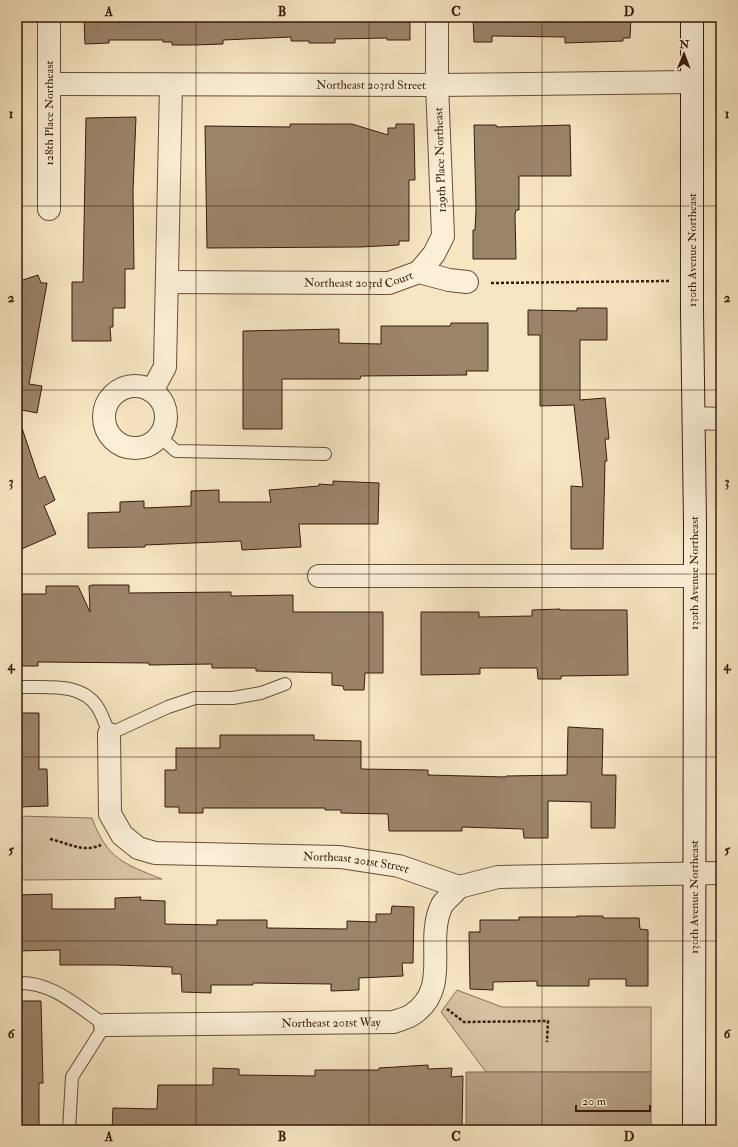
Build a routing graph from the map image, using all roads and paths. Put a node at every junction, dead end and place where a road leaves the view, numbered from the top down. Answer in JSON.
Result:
{"nodes":[{"id":1,"x":49,"y":17,"type":"edge"},
{"id":2,"x":437,"y":17,"type":"edge"},
{"id":3,"x":692,"y":17,"type":"edge"},
{"id":4,"x":692,"y":82,"type":"junction"},
{"id":5,"x":49,"y":84,"type":"junction"},
{"id":6,"x":171,"y":85,"type":"junction"},
{"id":7,"x":437,"y":85,"type":"junction"},
{"id":8,"x":49,"y":209,"type":"dead end"},
{"id":9,"x":419,"y":272,"type":"junction"},
{"id":10,"x":692,"y":280,"type":"junction"},
{"id":11,"x":167,"y":282,"type":"junction"},
{"id":12,"x":467,"y":282,"type":"joint"},
{"id":13,"x":152,"y":391,"type":"junction"},
{"id":14,"x":694,"y":418,"type":"junction"},
{"id":15,"x":721,"y":419,"type":"edge"},
{"id":16,"x":160,"y":437,"type":"junction"},
{"id":17,"x":325,"y":454,"type":"dead end"},
{"id":18,"x":319,"y":576,"type":"dead end"},
{"id":19,"x":694,"y":576,"type":"junction"},
{"id":20,"x":285,"y":684,"type":"dead end"},
{"id":21,"x":17,"y":686,"type":"edge"},
{"id":22,"x":109,"y":734,"type":"junction"},
{"id":23,"x":122,"y":835,"type":"junction"},
{"id":24,"x":50,"y":839,"type":"dead end"},
{"id":25,"x":694,"y":873,"type":"junction"},
{"id":26,"x":721,"y":873,"type":"edge"},
{"id":27,"x":459,"y":887,"type":"junction"},
{"id":28,"x":17,"y":982,"type":"edge"},
{"id":29,"x":431,"y":996,"type":"junction"},
{"id":30,"x":105,"y":1025,"type":"junction"},
{"id":31,"x":547,"y":1042,"type":"dead end"},
{"id":32,"x":69,"y":1130,"type":"edge"},
{"id":33,"x":694,"y":1130,"type":"edge"}],
"edges":[{"from":1,"to":5,"type":"street","name":"128th Place Northeast"},
{"from":2,"to":7,"type":"street","name":"129th Place Northeast"},
{"from":3,"to":4,"type":"street","name":"130th Avenue Northeast"},
{"from":4,"to":7,"type":"street","name":"Northeast 203rd Street"},
{"from":4,"to":10,"type":"street","name":"130th Avenue Northeast"},
{"from":5,"to":6,"type":"street","name":"Northeast 203rd Street"},
{"from":5,"to":8,"type":"street","name":"128th Place Northeast"},
{"from":6,"to":7,"type":"street","name":"Northeast 203rd Street"},
{"from":6,"to":11,"type":"street"},
{"from":7,"to":9,"type":"street","name":"129th Place Northeast"},
{"from":9,"to":11,"type":"street","name":"Northeast 203rd Court"},
{"from":9,"to":12,"type":"street","name":"Northeast 203rd Court"},
{"from":10,"to":12,"type":"path"},
{"from":10,"to":14,"type":"street","name":"130th Avenue Northeast"},
{"from":11,"to":13,"type":"street"},
{"from":13,"to":16,"type":"street"},
{"from":13,"to":16,"type":"street"},
{"from":14,"to":15,"type":"street"},
{"from":14,"to":19,"type":"street","name":"130th Avenue Northeast"},
{"from":16,"to":17,"type":"lane"},
{"from":18,"to":19,"type":"street"},
{"from":19,"to":25,"type":"street","name":"130th Avenue Northeast"},
{"from":20,"to":22,"type":"lane"},
{"from":21,"to":22,"type":"lane"},
{"from":22,"to":23,"type":"street","name":"Northeast 201st Street"},
{"from":23,"to":24,"type":"path"},
{"from":23,"to":27,"type":"street","name":"Northeast 201st Street"},
{"from":25,"to":26,"type":"street"},
{"from":25,"to":27,"type":"street"},
{"from":25,"to":33,"type":"street","name":"130th Avenue Northeast"},
{"from":27,"to":29,"type":"street"},
{"from":28,"to":30,"type":"lane"},
{"from":29,"to":30,"type":"street","name":"Northeast 201st Way"},
{"from":29,"to":31,"type":"path"},
{"from":30,"to":32,"type":"lane"}]}
